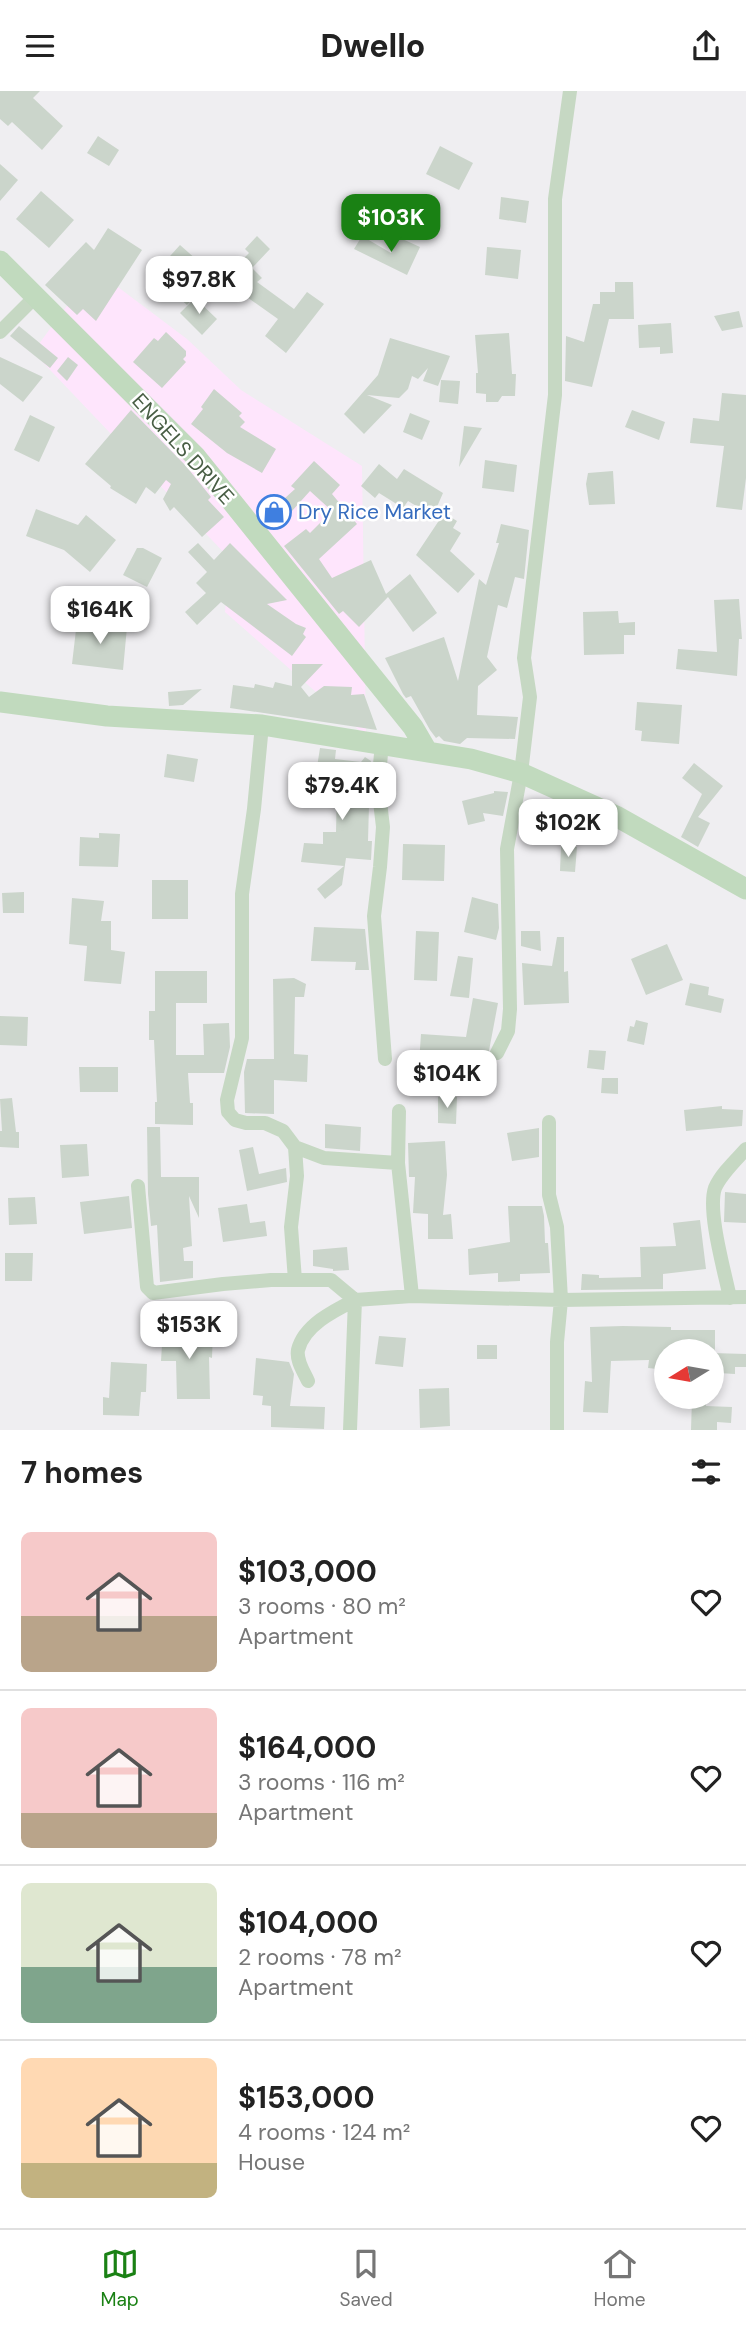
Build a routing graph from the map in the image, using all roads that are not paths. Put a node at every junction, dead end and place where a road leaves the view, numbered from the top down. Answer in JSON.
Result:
{"nodes":[{"id":1,"x":570,"y":91,"type":"edge"},
{"id":2,"x":0,"y":261,"type":"edge"},
{"id":3,"x":36,"y":296,"type":"junction"},
{"id":4,"x":0,"y":332,"type":"edge"},
{"id":5,"x":0,"y":702,"type":"edge"},
{"id":6,"x":262,"y":725,"type":"junction"},
{"id":7,"x":382,"y":744,"type":"junction"},
{"id":8,"x":427,"y":751,"type":"junction"},
{"id":9,"x":521,"y":772,"type":"junction"},
{"id":10,"x":746,"y":890,"type":"edge"},
{"id":11,"x":497,"y":1052,"type":"dead end"},
{"id":12,"x":385,"y":1059,"type":"dead end"},
{"id":13,"x":399,"y":1111,"type":"dead end"},
{"id":14,"x":549,"y":1122,"type":"dead end"},
{"id":15,"x":295,"y":1147,"type":"junction"},
{"id":16,"x":746,"y":1149,"type":"edge"},
{"id":17,"x":398,"y":1163,"type":"junction"},
{"id":18,"x":138,"y":1186,"type":"dead end"},
{"id":19,"x":295,"y":1280,"type":"junction"},
{"id":20,"x":412,"y":1296,"type":"junction"},
{"id":21,"x":746,"y":1297,"type":"edge"},
{"id":22,"x":730,"y":1298,"type":"junction"},
{"id":23,"x":355,"y":1300,"type":"junction"},
{"id":24,"x":561,"y":1300,"type":"junction"},
{"id":25,"x":308,"y":1381,"type":"dead end"},
{"id":26,"x":350,"y":1430,"type":"edge"},
{"id":27,"x":557,"y":1430,"type":"edge"}],
"edges":[{"from":1,"to":9,"type":"street"},
{"from":2,"to":3,"type":"main road","name":"ENGELS DRIVE"},
{"from":3,"to":4,"type":"street"},
{"from":3,"to":8,"type":"main road","name":"ENGELS DRIVE"},
{"from":5,"to":6,"type":"main road"},
{"from":6,"to":7,"type":"main road"},
{"from":6,"to":15,"type":"street"},
{"from":7,"to":8,"type":"main road"},
{"from":7,"to":12,"type":"street"},
{"from":8,"to":9,"type":"main road"},
{"from":9,"to":10,"type":"main road"},
{"from":9,"to":11,"type":"street"},
{"from":13,"to":17,"type":"street"},
{"from":14,"to":24,"type":"street"},
{"from":15,"to":17,"type":"street"},
{"from":15,"to":19,"type":"street"},
{"from":16,"to":22,"type":"street"},
{"from":17,"to":20,"type":"street"},
{"from":18,"to":19,"type":"street"},
{"from":19,"to":23,"type":"street"},
{"from":20,"to":23,"type":"street"},
{"from":20,"to":24,"type":"street"},
{"from":21,"to":22,"type":"street"},
{"from":22,"to":24,"type":"street"},
{"from":23,"to":25,"type":"street"},
{"from":23,"to":26,"type":"street"},
{"from":24,"to":27,"type":"street"}]}
